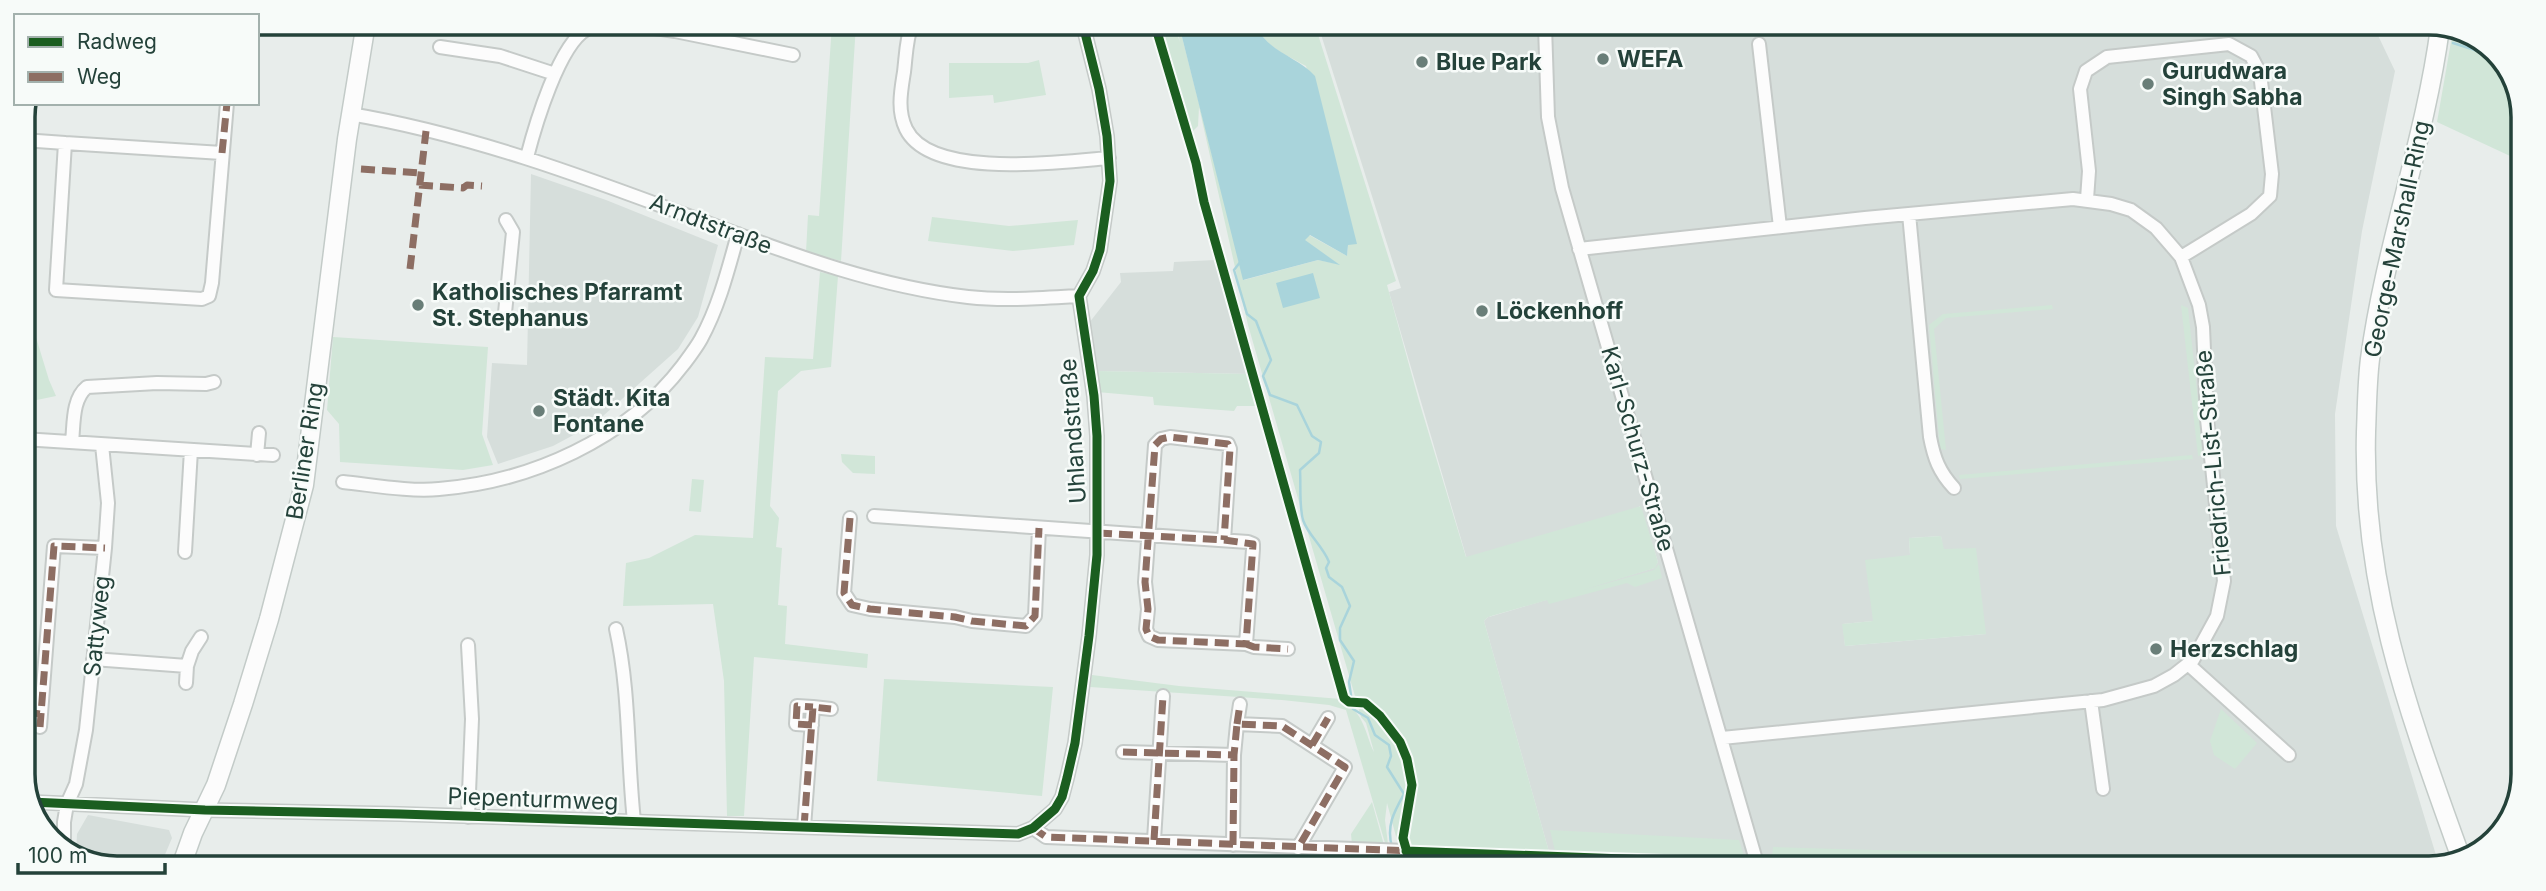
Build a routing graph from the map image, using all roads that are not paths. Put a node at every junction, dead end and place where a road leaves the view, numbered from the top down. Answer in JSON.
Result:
{"nodes":[{"id":1,"x":364,"y":35,"type":"edge"},
{"id":2,"x":580,"y":35,"type":"edge"},
{"id":3,"x":709,"y":35,"type":"edge"},
{"id":4,"x":910,"y":35,"type":"edge"},
{"id":5,"x":1086,"y":35,"type":"edge"},
{"id":6,"x":1545,"y":35,"type":"edge"},
{"id":7,"x":2429,"y":35,"type":"edge"},
{"id":8,"x":2439,"y":36,"type":"edge"},
{"id":9,"x":1759,"y":44,"type":"dead end"},
{"id":10,"x":440,"y":47,"type":"dead end"},
{"id":11,"x":2437,"y":50,"type":"junction"},
{"id":12,"x":793,"y":55,"type":"dead end"},
{"id":13,"x":555,"y":74,"type":"junction"},
{"id":14,"x":227,"y":105,"type":"edge"},
{"id":15,"x":350,"y":114,"type":"junction"},
{"id":16,"x":35,"y":141,"type":"edge"},
{"id":17,"x":65,"y":143,"type":"junction"},
{"id":18,"x":222,"y":153,"type":"junction"},
{"id":19,"x":527,"y":156,"type":"junction"},
{"id":20,"x":1109,"y":158,"type":"junction"},
{"id":21,"x":2087,"y":199,"type":"junction"},
{"id":22,"x":1909,"y":214,"type":"junction"},
{"id":23,"x":506,"y":220,"type":"dead end"},
{"id":24,"x":1780,"y":227,"type":"junction"},
{"id":25,"x":738,"y":234,"type":"junction"},
{"id":26,"x":1579,"y":249,"type":"junction"},
{"id":27,"x":2181,"y":257,"type":"junction"},
{"id":28,"x":1079,"y":296,"type":"junction"},
{"id":29,"x":505,"y":313,"type":"dead end"},
{"id":30,"x":215,"y":382,"type":"dead end"},
{"id":31,"x":259,"y":433,"type":"dead end"},
{"id":32,"x":35,"y":440,"type":"edge"},
{"id":33,"x":72,"y":442,"type":"junction"},
{"id":34,"x":102,"y":445,"type":"junction"},
{"id":35,"x":191,"y":450,"type":"junction"},
{"id":36,"x":257,"y":455,"type":"junction"},
{"id":37,"x":273,"y":455,"type":"dead end"},
{"id":38,"x":343,"y":482,"type":"dead end"},
{"id":39,"x":1954,"y":488,"type":"dead end"},
{"id":40,"x":874,"y":516,"type":"dead end"},
{"id":41,"x":850,"y":518,"type":"dead end"},
{"id":42,"x":1039,"y":528,"type":"junction"},
{"id":43,"x":1098,"y":533,"type":"junction"},
{"id":44,"x":1149,"y":535,"type":"junction"},
{"id":45,"x":1224,"y":540,"type":"junction"},
{"id":46,"x":105,"y":548,"type":"junction"},
{"id":47,"x":186,"y":552,"type":"dead end"},
{"id":48,"x":617,"y":629,"type":"dead end"},
{"id":49,"x":201,"y":637,"type":"dead end"},
{"id":50,"x":1246,"y":644,"type":"junction"},
{"id":51,"x":468,"y":645,"type":"dead end"},
{"id":52,"x":1288,"y":649,"type":"dead end"},
{"id":53,"x":93,"y":659,"type":"junction"},
{"id":54,"x":2188,"y":664,"type":"junction"},
{"id":55,"x":187,"y":666,"type":"junction"},
{"id":56,"x":186,"y":683,"type":"dead end"},
{"id":57,"x":1163,"y":696,"type":"dead end"},
{"id":58,"x":2091,"y":701,"type":"junction"},
{"id":59,"x":1240,"y":704,"type":"dead end"},
{"id":60,"x":831,"y":709,"type":"dead end"},
{"id":61,"x":35,"y":717,"type":"edge"},
{"id":62,"x":1328,"y":718,"type":"dead end"},
{"id":63,"x":1237,"y":724,"type":"junction"},
{"id":64,"x":1722,"y":738,"type":"junction"},
{"id":65,"x":1312,"y":744,"type":"junction"},
{"id":66,"x":1123,"y":752,"type":"dead end"},
{"id":67,"x":1159,"y":753,"type":"junction"},
{"id":68,"x":1234,"y":755,"type":"junction"},
{"id":69,"x":2289,"y":755,"type":"dead end"},
{"id":70,"x":2103,"y":789,"type":"dead end"},
{"id":71,"x":40,"y":803,"type":"edge"},
{"id":72,"x":67,"y":804,"type":"junction"},
{"id":73,"x":205,"y":810,"type":"junction"},
{"id":74,"x":467,"y":817,"type":"junction"},
{"id":75,"x":635,"y":821,"type":"junction"},
{"id":76,"x":804,"y":827,"type":"junction"},
{"id":77,"x":1033,"y":828,"type":"junction"},
{"id":78,"x":64,"y":837,"type":"edge"},
{"id":79,"x":1154,"y":840,"type":"junction"},
{"id":80,"x":1233,"y":845,"type":"junction"},
{"id":81,"x":1298,"y":848,"type":"junction"},
{"id":82,"x":1398,"y":851,"type":"dead end"},
{"id":83,"x":2458,"y":851,"type":"edge"},
{"id":84,"x":185,"y":856,"type":"edge"},
{"id":85,"x":1755,"y":856,"type":"edge"}],
"edges":[{"from":1,"to":15,"type":"main road","name":"Berliner Ring"},
{"from":2,"to":13,"type":"street"},
{"from":3,"to":12,"type":"street"},
{"from":4,"to":20,"type":"street"},
{"from":5,"to":20,"type":"street"},
{"from":6,"to":26,"type":"street","name":"Karl-Schurz-Straße"},
{"from":7,"to":11,"type":"main road"},
{"from":8,"to":11,"type":"main road","name":"George-Marshall-Ring"},
{"from":9,"to":24,"type":"street"},
{"from":10,"to":13,"type":"street"},
{"from":11,"to":83,"type":"main road","name":"George-Marshall-Ring"},
{"from":13,"to":19,"type":"street"},
{"from":14,"to":18,"type":"street"},
{"from":15,"to":19,"type":"street","name":"Arndtstraße"},
{"from":15,"to":73,"type":"main road","name":"Berliner Ring"},
{"from":16,"to":17,"type":"street"},
{"from":17,"to":18,"type":"street"},
{"from":17,"to":18,"type":"street"},
{"from":19,"to":25,"type":"street","name":"Arndtstraße"},
{"from":20,"to":28,"type":"street"},
{"from":21,"to":22,"type":"street","name":"Friedrich-List-Straße"},
{"from":21,"to":27,"type":"street","name":"Friedrich-List-Straße"},
{"from":21,"to":27,"type":"street"},
{"from":22,"to":24,"type":"street","name":"Friedrich-List-Straße"},
{"from":22,"to":39,"type":"street"},
{"from":23,"to":29,"type":"street"},
{"from":24,"to":26,"type":"street","name":"Friedrich-List-Straße"},
{"from":25,"to":28,"type":"street","name":"Arndtstraße"},
{"from":25,"to":38,"type":"street"},
{"from":26,"to":64,"type":"street","name":"Karl-Schurz-Straße"},
{"from":27,"to":54,"type":"street","name":"Friedrich-List-Straße"},
{"from":28,"to":43,"type":"street","name":"Uhlandstraße"},
{"from":30,"to":33,"type":"street"},
{"from":31,"to":36,"type":"street"},
{"from":32,"to":33,"type":"street"},
{"from":33,"to":34,"type":"street"},
{"from":34,"to":35,"type":"street"},
{"from":34,"to":46,"type":"street","name":"Sattyweg"},
{"from":35,"to":36,"type":"street"},
{"from":35,"to":47,"type":"street"},
{"from":36,"to":37,"type":"street"},
{"from":40,"to":42,"type":"street","name":"Uhlandstraße"},
{"from":41,"to":42,"type":"street"},
{"from":42,"to":43,"type":"street","name":"Uhlandstraße"},
{"from":43,"to":44,"type":"street","name":"Uhlandstraße"},
{"from":43,"to":77,"type":"street","name":"Uhlandstraße"},
{"from":44,"to":45,"type":"street","name":"Uhlandstraße"},
{"from":44,"to":45,"type":"street"},
{"from":44,"to":50,"type":"street"},
{"from":45,"to":50,"type":"street","name":"Uhlandstraße"},
{"from":46,"to":53,"type":"street","name":"Sattyweg"},
{"from":46,"to":61,"type":"street"},
{"from":48,"to":75,"type":"street"},
{"from":49,"to":55,"type":"street"},
{"from":50,"to":52,"type":"street"},
{"from":51,"to":74,"type":"street"},
{"from":53,"to":55,"type":"street"},
{"from":53,"to":72,"type":"street","name":"Sattyweg"},
{"from":54,"to":58,"type":"street","name":"Friedrich-List-Straße"},
{"from":54,"to":69,"type":"street"},
{"from":55,"to":56,"type":"street"},
{"from":57,"to":67,"type":"street"},
{"from":58,"to":64,"type":"street","name":"Friedrich-List-Straße"},
{"from":58,"to":70,"type":"street"},
{"from":59,"to":63,"type":"street"},
{"from":60,"to":76,"type":"street"},
{"from":62,"to":65,"type":"street"},
{"from":63,"to":65,"type":"street"},
{"from":63,"to":68,"type":"street"},
{"from":64,"to":85,"type":"street","name":"Karl-Schurz-Straße"},
{"from":65,"to":81,"type":"street"},
{"from":66,"to":67,"type":"street"},
{"from":67,"to":68,"type":"street"},
{"from":67,"to":79,"type":"street"},
{"from":68,"to":80,"type":"street"},
{"from":71,"to":72,"type":"street","name":"Piepenturmweg"},
{"from":72,"to":73,"type":"street","name":"Piepenturmweg"},
{"from":72,"to":78,"type":"street","name":"Sattyweg"},
{"from":73,"to":74,"type":"street","name":"Piepenturmweg"},
{"from":73,"to":84,"type":"main road","name":"Berliner Ring"},
{"from":74,"to":75,"type":"street","name":"Piepenturmweg"},
{"from":75,"to":76,"type":"street","name":"Piepenturmweg"},
{"from":76,"to":77,"type":"street","name":"Piepenturmweg"},
{"from":77,"to":79,"type":"street","name":"Piepenturmweg"},
{"from":79,"to":80,"type":"street","name":"Piepenturmweg"},
{"from":80,"to":81,"type":"street","name":"Piepenturmweg"},
{"from":81,"to":82,"type":"street","name":"Piepenturmweg"}]}
